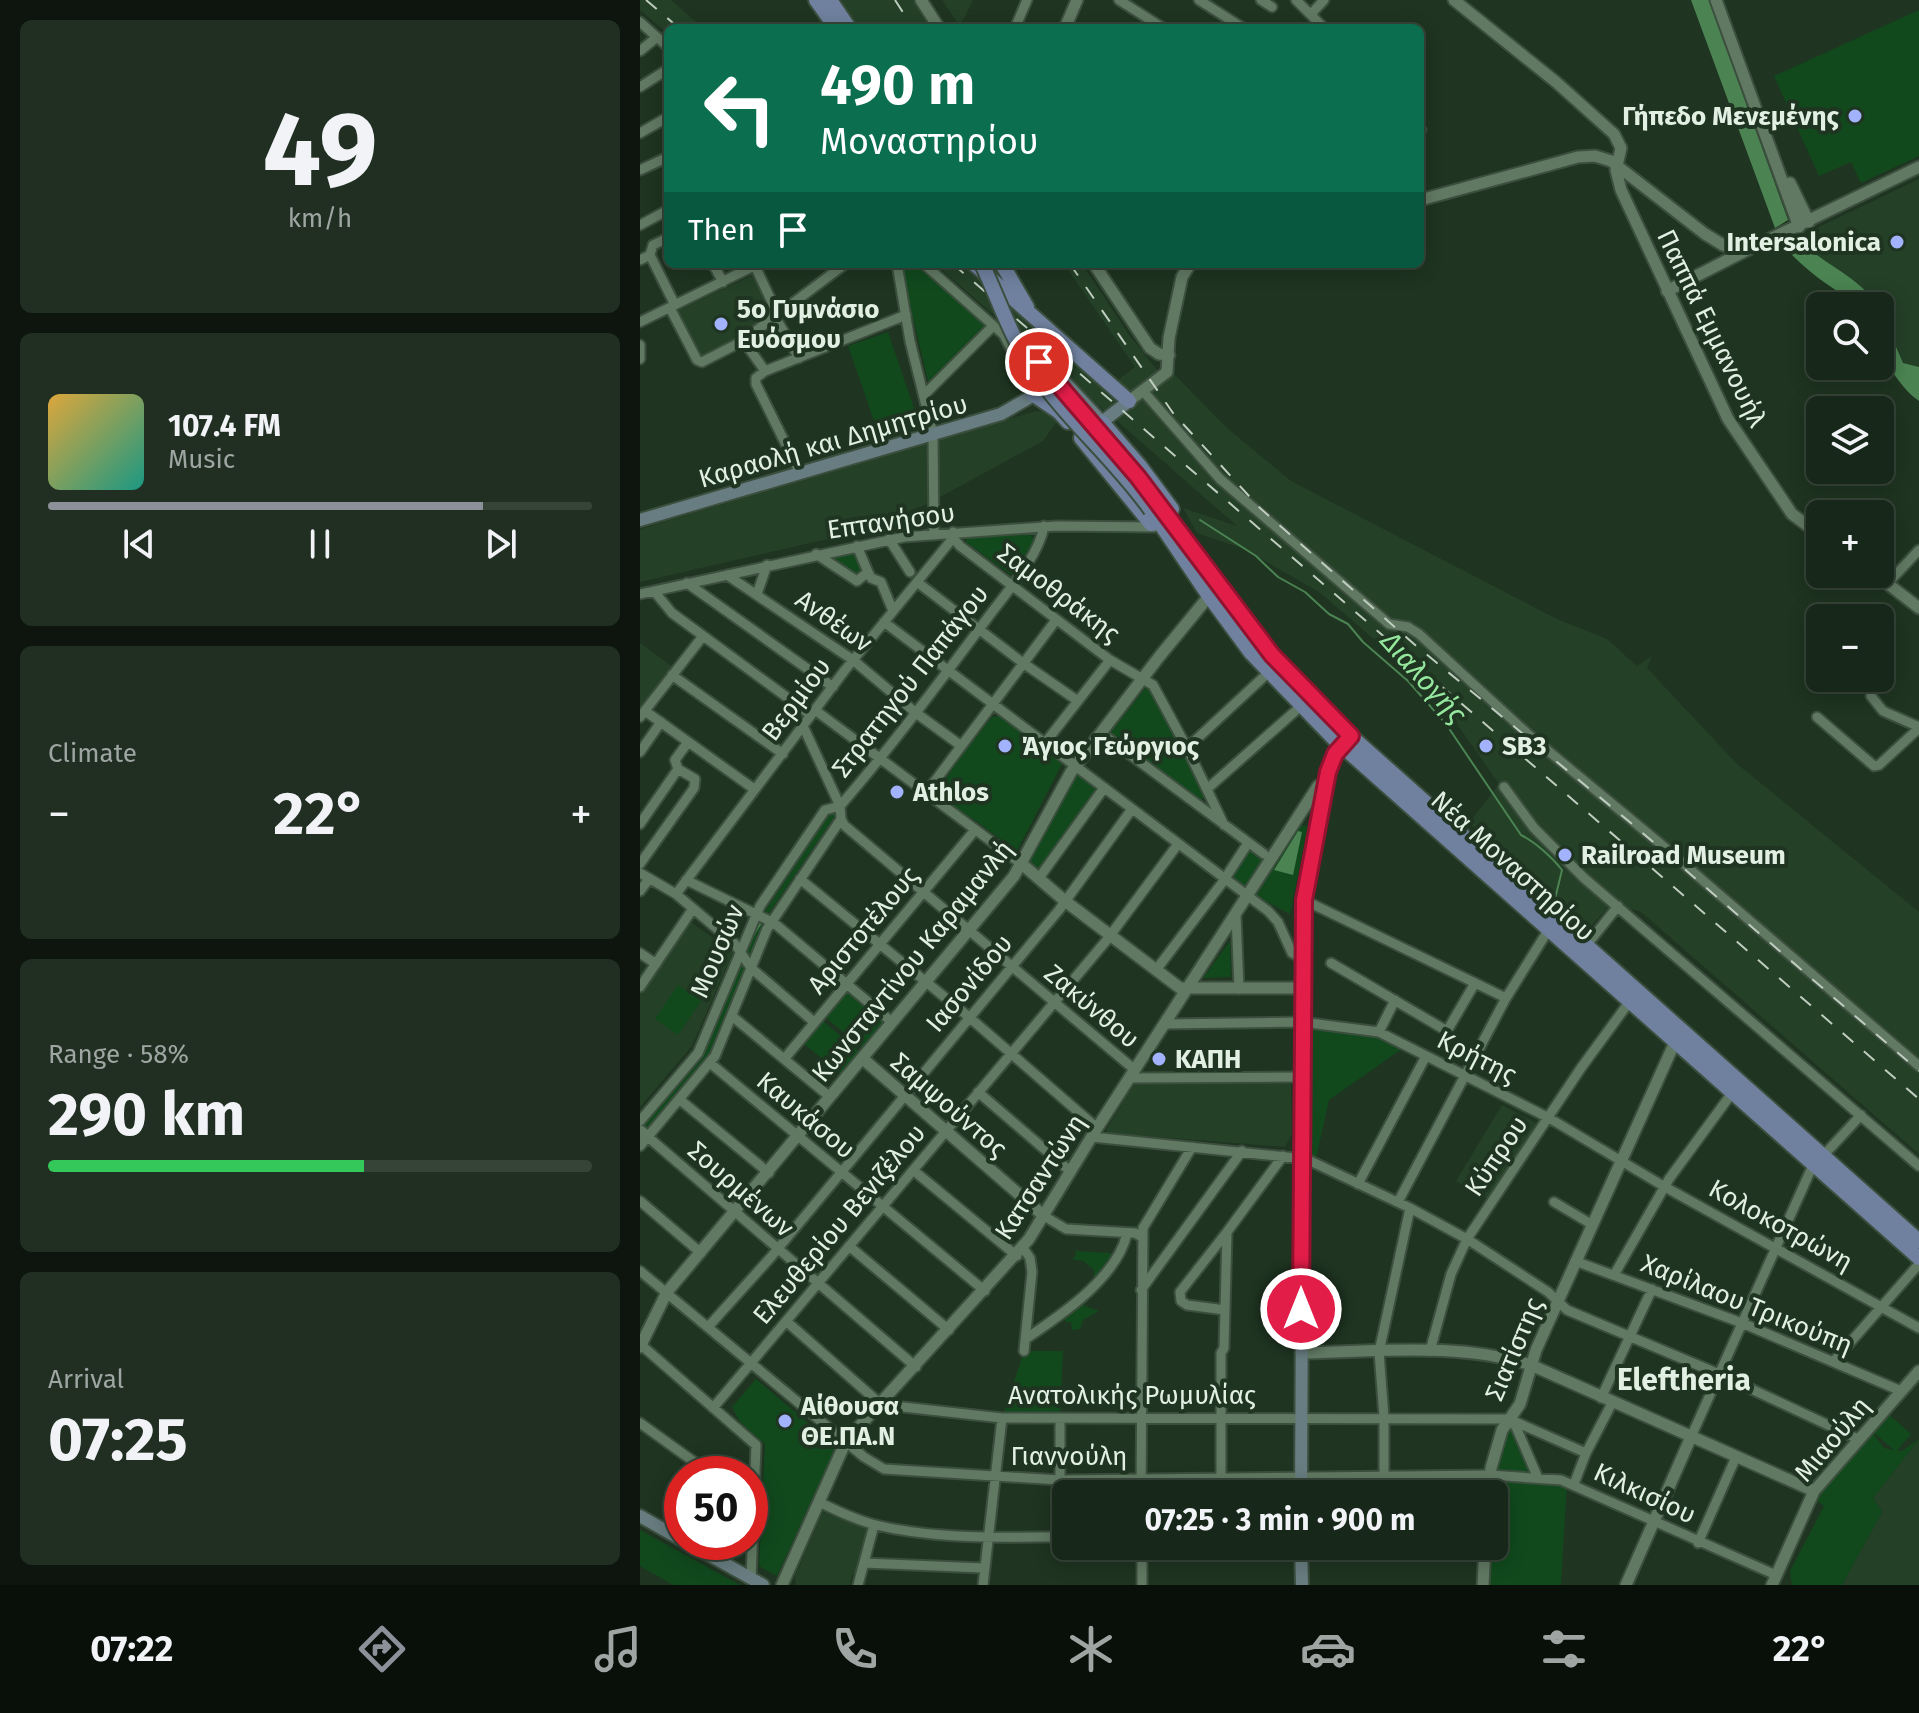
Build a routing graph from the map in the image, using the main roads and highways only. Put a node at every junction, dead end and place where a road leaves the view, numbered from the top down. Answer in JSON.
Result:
{"nodes":[{"id":1,"x":816,"y":0,"type":"edge"},
{"id":2,"x":830,"y":0,"type":"edge"},
{"id":3,"x":833,"y":24,"type":"edge"},
{"id":4,"x":846,"y":24,"type":"edge"},
{"id":5,"x":978,"y":268,"type":"edge"},
{"id":6,"x":984,"y":268,"type":"edge"},
{"id":7,"x":995,"y":268,"type":"edge"},
{"id":8,"x":1004,"y":268,"type":"edge"},
{"id":9,"x":1033,"y":318,"type":"junction"},
{"id":10,"x":1034,"y":395,"type":"junction"},
{"id":11,"x":1129,"y":401,"type":"joint"},
{"id":12,"x":1102,"y":422,"type":"junction"},
{"id":13,"x":1155,"y":507,"type":"junction"},
{"id":14,"x":640,"y":520,"type":"edge"},
{"id":15,"x":1186,"y":543,"type":"junction"},
{"id":16,"x":1192,"y":572,"type":"junction"},
{"id":17,"x":1342,"y":737,"type":"junction"},
{"id":18,"x":1656,"y":1016,"type":"junction"},
{"id":19,"x":1715,"y":1068,"type":"junction"},
{"id":20,"x":1818,"y":1160,"type":"junction"},
{"id":21,"x":1919,"y":1241,"type":"edge"},
{"id":22,"x":1919,"y":1261,"type":"edge"},
{"id":23,"x":1302,"y":1480,"type":"edge"},
{"id":24,"x":640,"y":1516,"type":"edge"},
{"id":25,"x":664,"y":1530,"type":"edge"},
{"id":26,"x":718,"y":1560,"type":"edge"},
{"id":27,"x":1301,"y":1560,"type":"edge"},
{"id":28,"x":757,"y":1582,"type":"edge"},
{"id":29,"x":1302,"y":1585,"type":"edge"}],
"edges":[{"from":1,"to":3,"type":"main road"},
{"from":2,"to":4,"type":"main road"},
{"from":5,"to":9,"type":"main road"},
{"from":6,"to":13,"type":"main road","bridge":true},
{"from":7,"to":13,"type":"main road","bridge":true},
{"from":8,"to":9,"type":"main road"},
{"from":9,"to":11,"type":"main road"},
{"from":10,"to":12,"type":"main road","name":"Καραολή και Δημητρίου"},
{"from":10,"to":14,"type":"main road","name":"Καραολή και Δημητρίου"},
{"from":10,"to":16,"type":"main road"},
{"from":11,"to":12,"type":"main road"},
{"from":12,"to":15,"type":"main road"},
{"from":13,"to":15,"type":"main road"},
{"from":13,"to":16,"type":"main road"},
{"from":15,"to":17,"type":"main road"},
{"from":16,"to":17,"type":"main road"},
{"from":17,"to":18,"type":"main road","name":"Νέα Μοναστηρίου"},
{"from":17,"to":18,"type":"main road","name":"Νέα Μοναστηρίου"},
{"from":17,"to":23,"type":"main road"},
{"from":18,"to":19,"type":"main road"},
{"from":19,"to":20,"type":"main road"},
{"from":19,"to":20,"type":"main road"},
{"from":20,"to":21,"type":"main road"},
{"from":20,"to":22,"type":"main road"},
{"from":24,"to":25,"type":"main road"},
{"from":26,"to":28,"type":"main road"},
{"from":27,"to":29,"type":"main road"}]}
